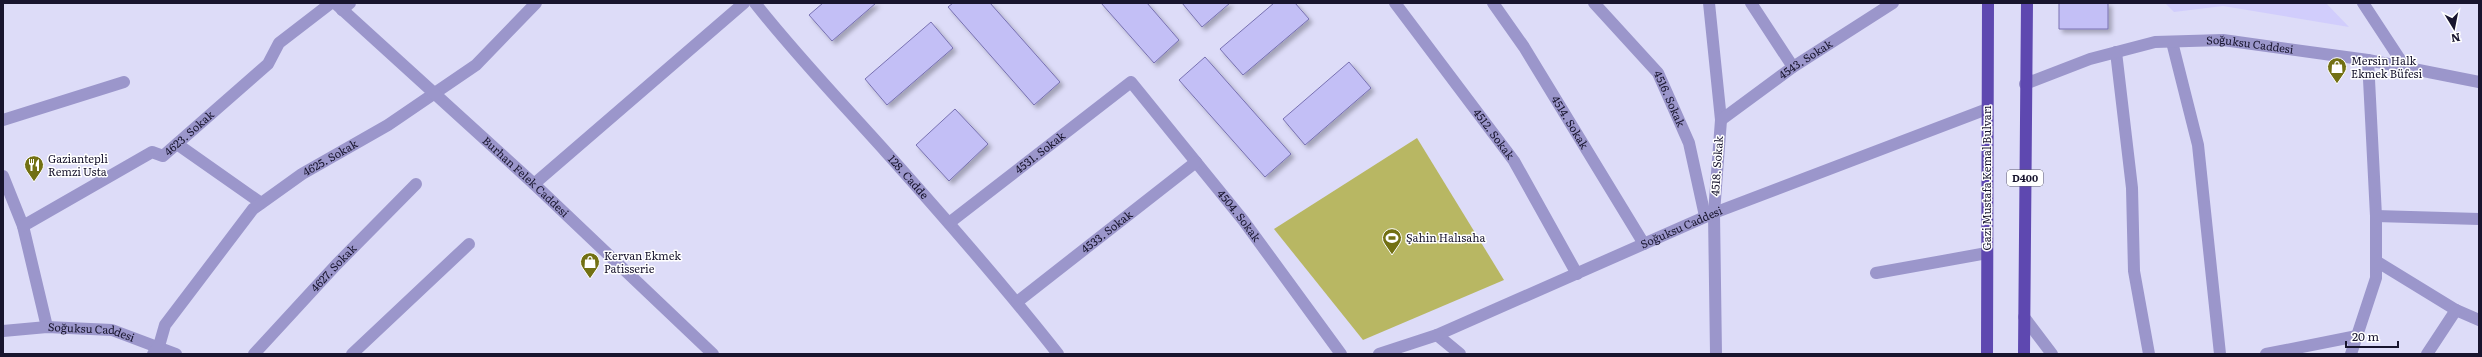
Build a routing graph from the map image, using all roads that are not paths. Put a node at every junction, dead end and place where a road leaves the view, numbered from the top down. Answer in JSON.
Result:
{"nodes":[{"id":1,"x":331,"y":3,"type":"edge"},
{"id":2,"x":536,"y":3,"type":"edge"},
{"id":3,"x":744,"y":3,"type":"edge"},
{"id":4,"x":755,"y":3,"type":"edge"},
{"id":5,"x":1395,"y":3,"type":"edge"},
{"id":6,"x":1492,"y":3,"type":"edge"},
{"id":7,"x":1594,"y":3,"type":"edge"},
{"id":8,"x":1709,"y":3,"type":"edge"},
{"id":9,"x":1750,"y":3,"type":"edge"},
{"id":10,"x":1893,"y":3,"type":"edge"},
{"id":11,"x":1988,"y":3,"type":"edge"},
{"id":12,"x":2026,"y":3,"type":"edge"},
{"id":13,"x":2364,"y":3,"type":"edge"},
{"id":14,"x":342,"y":6,"type":"edge"},
{"id":15,"x":2172,"y":42,"type":"junction"},
{"id":16,"x":2116,"y":52,"type":"junction"},
{"id":17,"x":2368,"y":60,"type":"junction"},
{"id":18,"x":1793,"y":67,"type":"junction"},
{"id":19,"x":2406,"y":67,"type":"junction"},
{"id":20,"x":124,"y":82,"type":"dead end"},
{"id":21,"x":1131,"y":82,"type":"joint"},
{"id":22,"x":2479,"y":82,"type":"edge"},
{"id":23,"x":2026,"y":84,"type":"junction"},
{"id":24,"x":435,"y":93,"type":"junction"},
{"id":25,"x":1988,"y":109,"type":"junction"},
{"id":26,"x":3,"y":120,"type":"edge"},
{"id":27,"x":1721,"y":120,"type":"junction"},
{"id":28,"x":177,"y":144,"type":"junction"},
{"id":29,"x":1196,"y":162,"type":"junction"},
{"id":30,"x":3,"y":176,"type":"edge"},
{"id":31,"x":416,"y":184,"type":"dead end"},
{"id":32,"x":534,"y":184,"type":"junction"},
{"id":33,"x":261,"y":203,"type":"junction"},
{"id":34,"x":1709,"y":214,"type":"junction"},
{"id":35,"x":2376,"y":216,"type":"junction"},
{"id":36,"x":2479,"y":219,"type":"edge"},
{"id":37,"x":949,"y":223,"type":"junction"},
{"id":38,"x":23,"y":226,"type":"junction"},
{"id":39,"x":469,"y":244,"type":"dead end"},
{"id":40,"x":1644,"y":244,"type":"junction"},
{"id":41,"x":1987,"y":253,"type":"junction"},
{"id":42,"x":2376,"y":261,"type":"junction"},
{"id":43,"x":1876,"y":273,"type":"dead end"},
{"id":44,"x":1577,"y":274,"type":"junction"},
{"id":45,"x":1017,"y":302,"type":"junction"},
{"id":46,"x":2456,"y":310,"type":"junction"},
{"id":47,"x":2024,"y":317,"type":"junction"},
{"id":48,"x":2479,"y":320,"type":"edge"},
{"id":49,"x":47,"y":327,"type":"junction"},
{"id":50,"x":3,"y":331,"type":"edge"},
{"id":51,"x":1437,"y":336,"type":"junction"},
{"id":52,"x":2357,"y":336,"type":"junction"},
{"id":53,"x":156,"y":350,"type":"edge"},
{"id":54,"x":2353,"y":353,"type":"edge"},
{"id":55,"x":176,"y":354,"type":"edge"},
{"id":56,"x":254,"y":354,"type":"edge"},
{"id":57,"x":352,"y":354,"type":"edge"},
{"id":58,"x":713,"y":354,"type":"edge"},
{"id":59,"x":1058,"y":354,"type":"edge"},
{"id":60,"x":1340,"y":354,"type":"edge"},
{"id":61,"x":1379,"y":354,"type":"edge"},
{"id":62,"x":1460,"y":354,"type":"edge"},
{"id":63,"x":1716,"y":354,"type":"edge"},
{"id":64,"x":1987,"y":354,"type":"edge"},
{"id":65,"x":2024,"y":354,"type":"edge"},
{"id":66,"x":2052,"y":354,"type":"edge"},
{"id":67,"x":2149,"y":354,"type":"edge"},
{"id":68,"x":2220,"y":354,"type":"edge"},
{"id":69,"x":2266,"y":354,"type":"edge"},
{"id":70,"x":2427,"y":354,"type":"edge"}],
"edges":[{"from":1,"to":28,"type":"street","name":"4623. Sokak"},
{"from":2,"to":24,"type":"street","name":"4625. Sokak"},
{"from":3,"to":32,"type":"street"},
{"from":4,"to":37,"type":"street","name":"128. Cadde"},
{"from":5,"to":44,"type":"street","name":"4512. Sokak"},
{"from":6,"to":40,"type":"street","name":"4514. Sokak"},
{"from":7,"to":34,"type":"street","name":"4516. Sokak"},
{"from":8,"to":27,"type":"street","name":"4518. Sokak"},
{"from":9,"to":18,"type":"street"},
{"from":10,"to":18,"type":"street","name":"4543. Sokak"},
{"from":11,"to":25,"type":"highway","name":"Gazi Mustafa Kemal Bulvarı"},
{"from":12,"to":23,"type":"highway","number":"D400"},
{"from":13,"to":19,"type":"street"},
{"from":14,"to":24,"type":"street","name":"Burhan Felek Caddesi"},
{"from":15,"to":16,"type":"street","name":"Soğuksu Caddesi"},
{"from":15,"to":17,"type":"street","name":"Soğuksu Caddesi"},
{"from":15,"to":68,"type":"street"},
{"from":16,"to":23,"type":"street","name":"Soğuksu Caddesi"},
{"from":16,"to":67,"type":"street"},
{"from":17,"to":19,"type":"street","name":"Soğuksu Caddesi"},
{"from":17,"to":35,"type":"street"},
{"from":18,"to":27,"type":"street","name":"4543. Sokak"},
{"from":19,"to":22,"type":"street","name":"Soğuksu Caddesi"},
{"from":20,"to":26,"type":"street"},
{"from":21,"to":29,"type":"street","name":"4504. Sokak"},
{"from":21,"to":37,"type":"street","name":"4531. Sokak"},
{"from":23,"to":47,"type":"highway","number":"D400"},
{"from":24,"to":32,"type":"street","name":"Burhan Felek Caddesi"},
{"from":24,"to":33,"type":"street","name":"4625. Sokak"},
{"from":25,"to":34,"type":"street","name":"Soğuksu Caddesi"},
{"from":25,"to":41,"type":"highway","name":"Gazi Mustafa Kemal Bulvarı"},
{"from":27,"to":34,"type":"street","name":"4518. Sokak"},
{"from":28,"to":33,"type":"street"},
{"from":28,"to":38,"type":"street","name":"4623. Sokak"},
{"from":29,"to":45,"type":"street","name":"4533. Sokak"},
{"from":29,"to":60,"type":"street","name":"4504. Sokak"},
{"from":30,"to":38,"type":"street"},
{"from":31,"to":56,"type":"street","name":"4627. Sokak"},
{"from":32,"to":58,"type":"street","name":"Burhan Felek Caddesi"},
{"from":33,"to":53,"type":"street","name":"4625. Sokak"},
{"from":34,"to":40,"type":"street","name":"Soğuksu Caddesi"},
{"from":34,"to":63,"type":"street","name":"4518. Sokak"},
{"from":35,"to":36,"type":"street"},
{"from":35,"to":42,"type":"street"},
{"from":37,"to":45,"type":"street","name":"128. Cadde"},
{"from":38,"to":49,"type":"street"},
{"from":39,"to":57,"type":"street"},
{"from":40,"to":44,"type":"street","name":"Soğuksu Caddesi"},
{"from":41,"to":43,"type":"street"},
{"from":41,"to":64,"type":"highway","name":"Gazi Mustafa Kemal Bulvarı"},
{"from":42,"to":46,"type":"street"},
{"from":42,"to":52,"type":"street"},
{"from":44,"to":51,"type":"street","name":"Soğuksu Caddesi"},
{"from":45,"to":59,"type":"street","name":"128. Cadde"},
{"from":46,"to":48,"type":"street"},
{"from":46,"to":70,"type":"street"},
{"from":47,"to":65,"type":"highway","number":"D400"},
{"from":47,"to":66,"type":"street"},
{"from":49,"to":50,"type":"street","name":"Soğuksu Caddesi"},
{"from":49,"to":53,"type":"street","name":"Soğuksu Caddesi"},
{"from":51,"to":61,"type":"street","name":"Soğuksu Caddesi"},
{"from":51,"to":62,"type":"street"},
{"from":52,"to":54,"type":"street"},
{"from":52,"to":69,"type":"street"},
{"from":53,"to":55,"type":"street","name":"Soğuksu Caddesi"}]}
